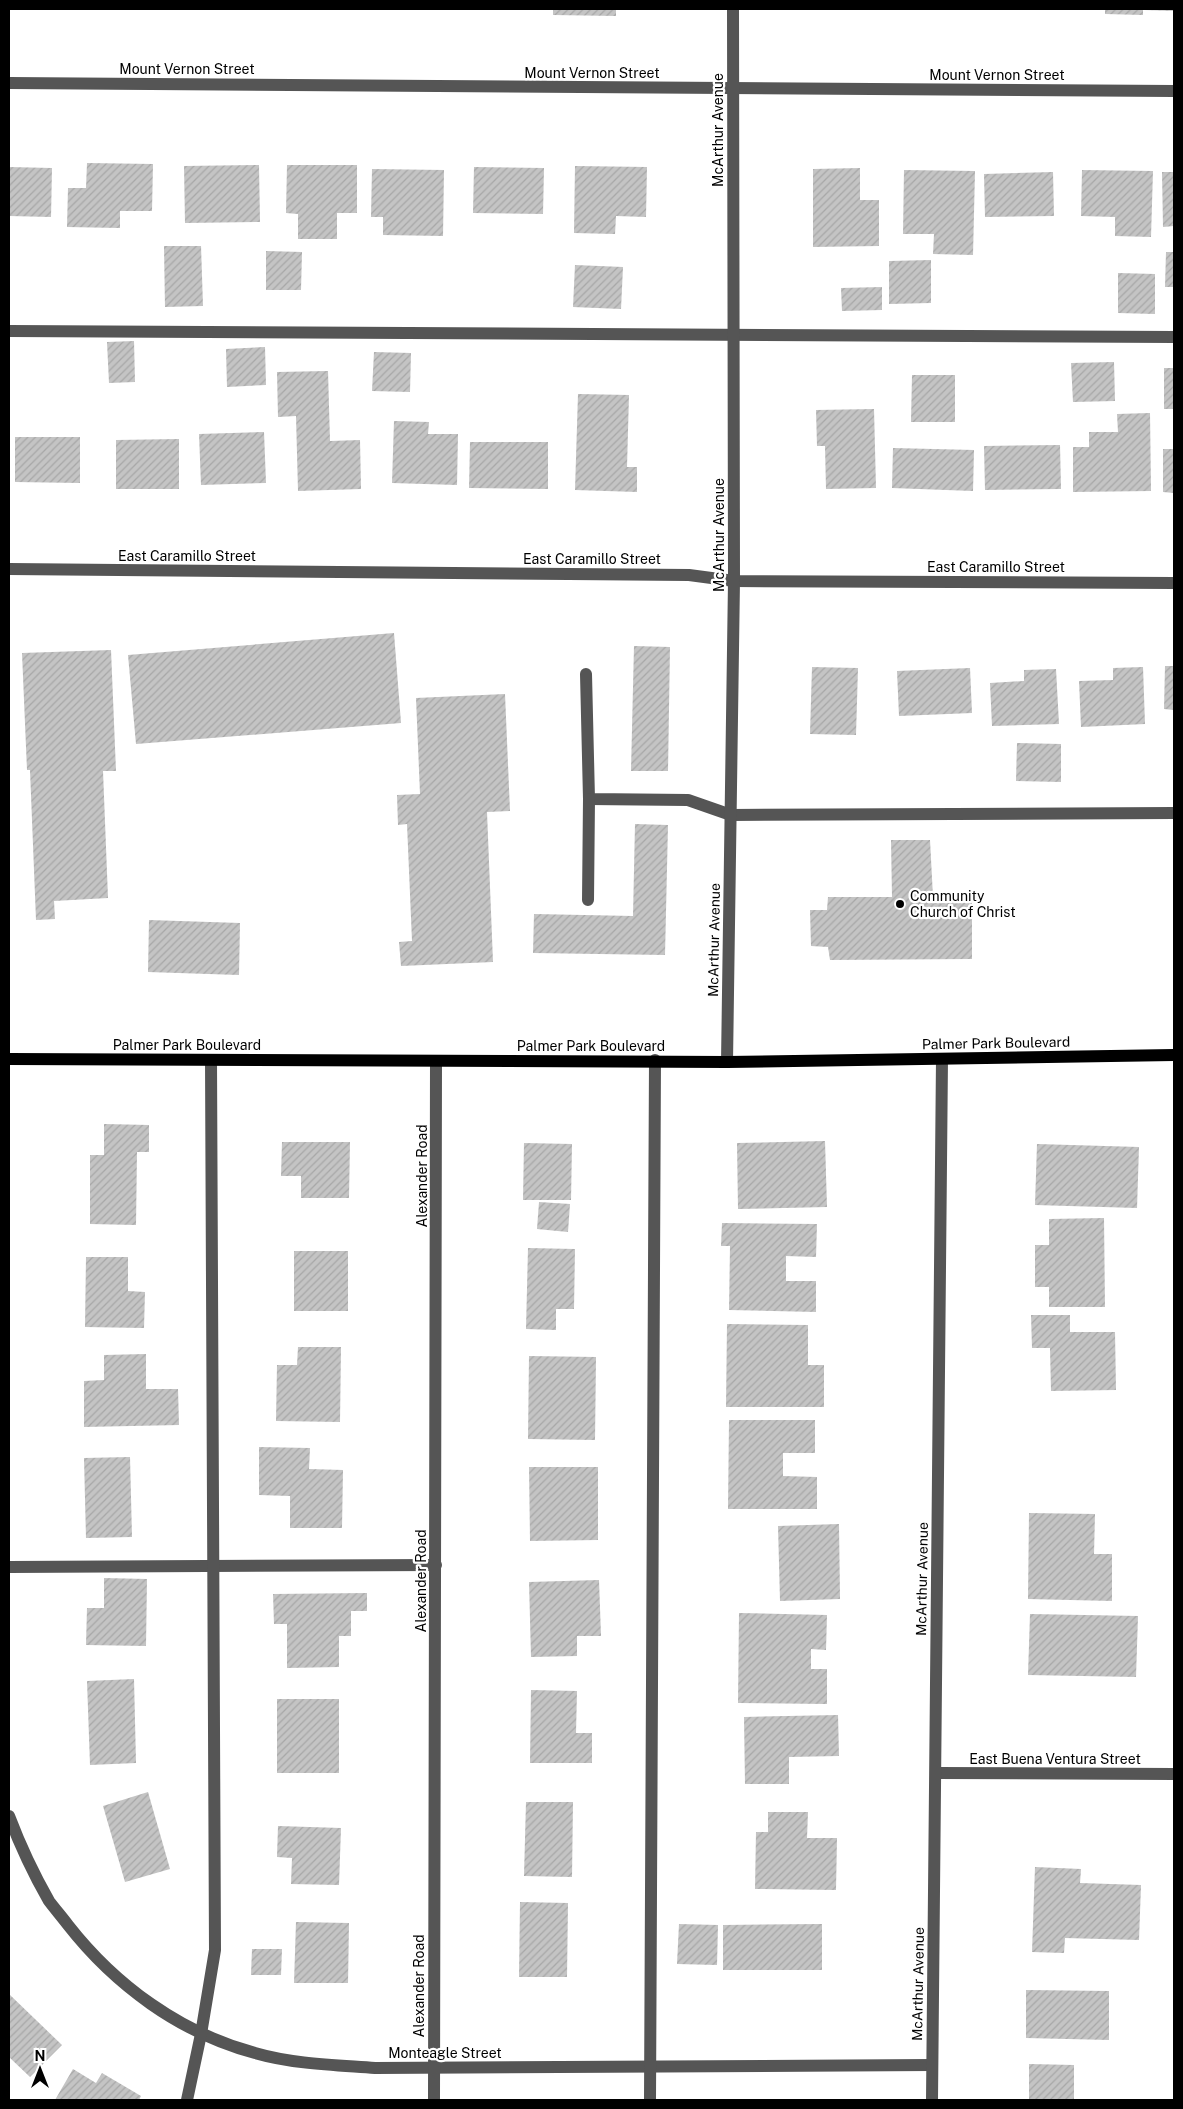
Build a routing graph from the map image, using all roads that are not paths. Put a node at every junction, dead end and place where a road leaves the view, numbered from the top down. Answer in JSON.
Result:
{"nodes":[{"id":1,"x":733,"y":9,"type":"edge"},
{"id":2,"x":9,"y":83,"type":"edge"},
{"id":3,"x":733,"y":89,"type":"junction"},
{"id":4,"x":1174,"y":91,"type":"edge"},
{"id":5,"x":9,"y":331,"type":"edge"},
{"id":6,"x":734,"y":334,"type":"junction"},
{"id":7,"x":1174,"y":338,"type":"edge"},
{"id":8,"x":9,"y":570,"type":"edge"},
{"id":9,"x":734,"y":581,"type":"junction"},
{"id":10,"x":1174,"y":583,"type":"edge"},
{"id":11,"x":586,"y":674,"type":"dead end"},
{"id":12,"x":588,"y":799,"type":"junction"},
{"id":13,"x":1174,"y":812,"type":"edge"},
{"id":14,"x":731,"y":815,"type":"junction"},
{"id":15,"x":588,"y":900,"type":"dead end"},
{"id":16,"x":1174,"y":1055,"type":"edge"},
{"id":17,"x":9,"y":1059,"type":"edge"},
{"id":18,"x":942,"y":1059,"type":"junction"},
{"id":19,"x":211,"y":1060,"type":"junction"},
{"id":20,"x":655,"y":1060,"type":"junction"},
{"id":21,"x":436,"y":1061,"type":"junction"},
{"id":22,"x":727,"y":1062,"type":"junction"},
{"id":23,"x":436,"y":1565,"type":"junction"},
{"id":24,"x":213,"y":1566,"type":"junction"},
{"id":25,"x":9,"y":1567,"type":"edge"},
{"id":26,"x":936,"y":1773,"type":"junction"},
{"id":27,"x":1174,"y":1774,"type":"edge"},
{"id":28,"x":9,"y":1816,"type":"edge"},
{"id":29,"x":201,"y":2034,"type":"junction"},
{"id":30,"x":932,"y":2065,"type":"junction"},
{"id":31,"x":651,"y":2067,"type":"junction"},
{"id":32,"x":434,"y":2068,"type":"junction"},
{"id":33,"x":188,"y":2100,"type":"edge"},
{"id":34,"x":434,"y":2100,"type":"edge"},
{"id":35,"x":650,"y":2100,"type":"edge"},
{"id":36,"x":932,"y":2100,"type":"edge"}],
"edges":[{"from":1,"to":3,"type":"street","name":"McArthur Avenue"},
{"from":2,"to":3,"type":"street","name":"Mount Vernon Street"},
{"from":3,"to":4,"type":"street","name":"Mount Vernon Street"},
{"from":3,"to":6,"type":"street","name":"McArthur Avenue"},
{"from":5,"to":6,"type":"street"},
{"from":6,"to":7,"type":"street"},
{"from":6,"to":9,"type":"street","name":"McArthur Avenue"},
{"from":8,"to":9,"type":"street","name":"East Caramillo Street"},
{"from":9,"to":10,"type":"street","name":"East Caramillo Street"},
{"from":9,"to":14,"type":"street","name":"McArthur Avenue"},
{"from":11,"to":12,"type":"street"},
{"from":12,"to":14,"type":"street"},
{"from":12,"to":15,"type":"street"},
{"from":13,"to":14,"type":"street"},
{"from":14,"to":22,"type":"street","name":"McArthur Avenue"},
{"from":16,"to":18,"type":"main road","name":"Palmer Park Boulevard"},
{"from":17,"to":19,"type":"main road","name":"Palmer Park Boulevard"},
{"from":18,"to":22,"type":"main road","name":"Palmer Park Boulevard"},
{"from":18,"to":26,"type":"street","name":"McArthur Avenue"},
{"from":19,"to":21,"type":"main road","name":"Palmer Park Boulevard"},
{"from":19,"to":24,"type":"street"},
{"from":20,"to":21,"type":"main road","name":"Palmer Park Boulevard"},
{"from":20,"to":22,"type":"main road","name":"Palmer Park Boulevard"},
{"from":20,"to":31,"type":"street"},
{"from":21,"to":23,"type":"street","name":"Alexander Road"},
{"from":23,"to":24,"type":"street"},
{"from":23,"to":32,"type":"street","name":"Alexander Road"},
{"from":24,"to":25,"type":"street"},
{"from":24,"to":29,"type":"street"},
{"from":26,"to":27,"type":"street","name":"East Buena Ventura Street"},
{"from":26,"to":30,"type":"street","name":"McArthur Avenue"},
{"from":28,"to":29,"type":"street","name":"Monteagle Street"},
{"from":29,"to":32,"type":"street","name":"Monteagle Street"},
{"from":29,"to":33,"type":"street"},
{"from":30,"to":31,"type":"street","name":"Monteagle Street"},
{"from":30,"to":36,"type":"street","name":"McArthur Avenue"},
{"from":31,"to":32,"type":"street","name":"Monteagle Street"},
{"from":31,"to":35,"type":"street"},
{"from":32,"to":34,"type":"street","name":"Alexander Road"}]}
